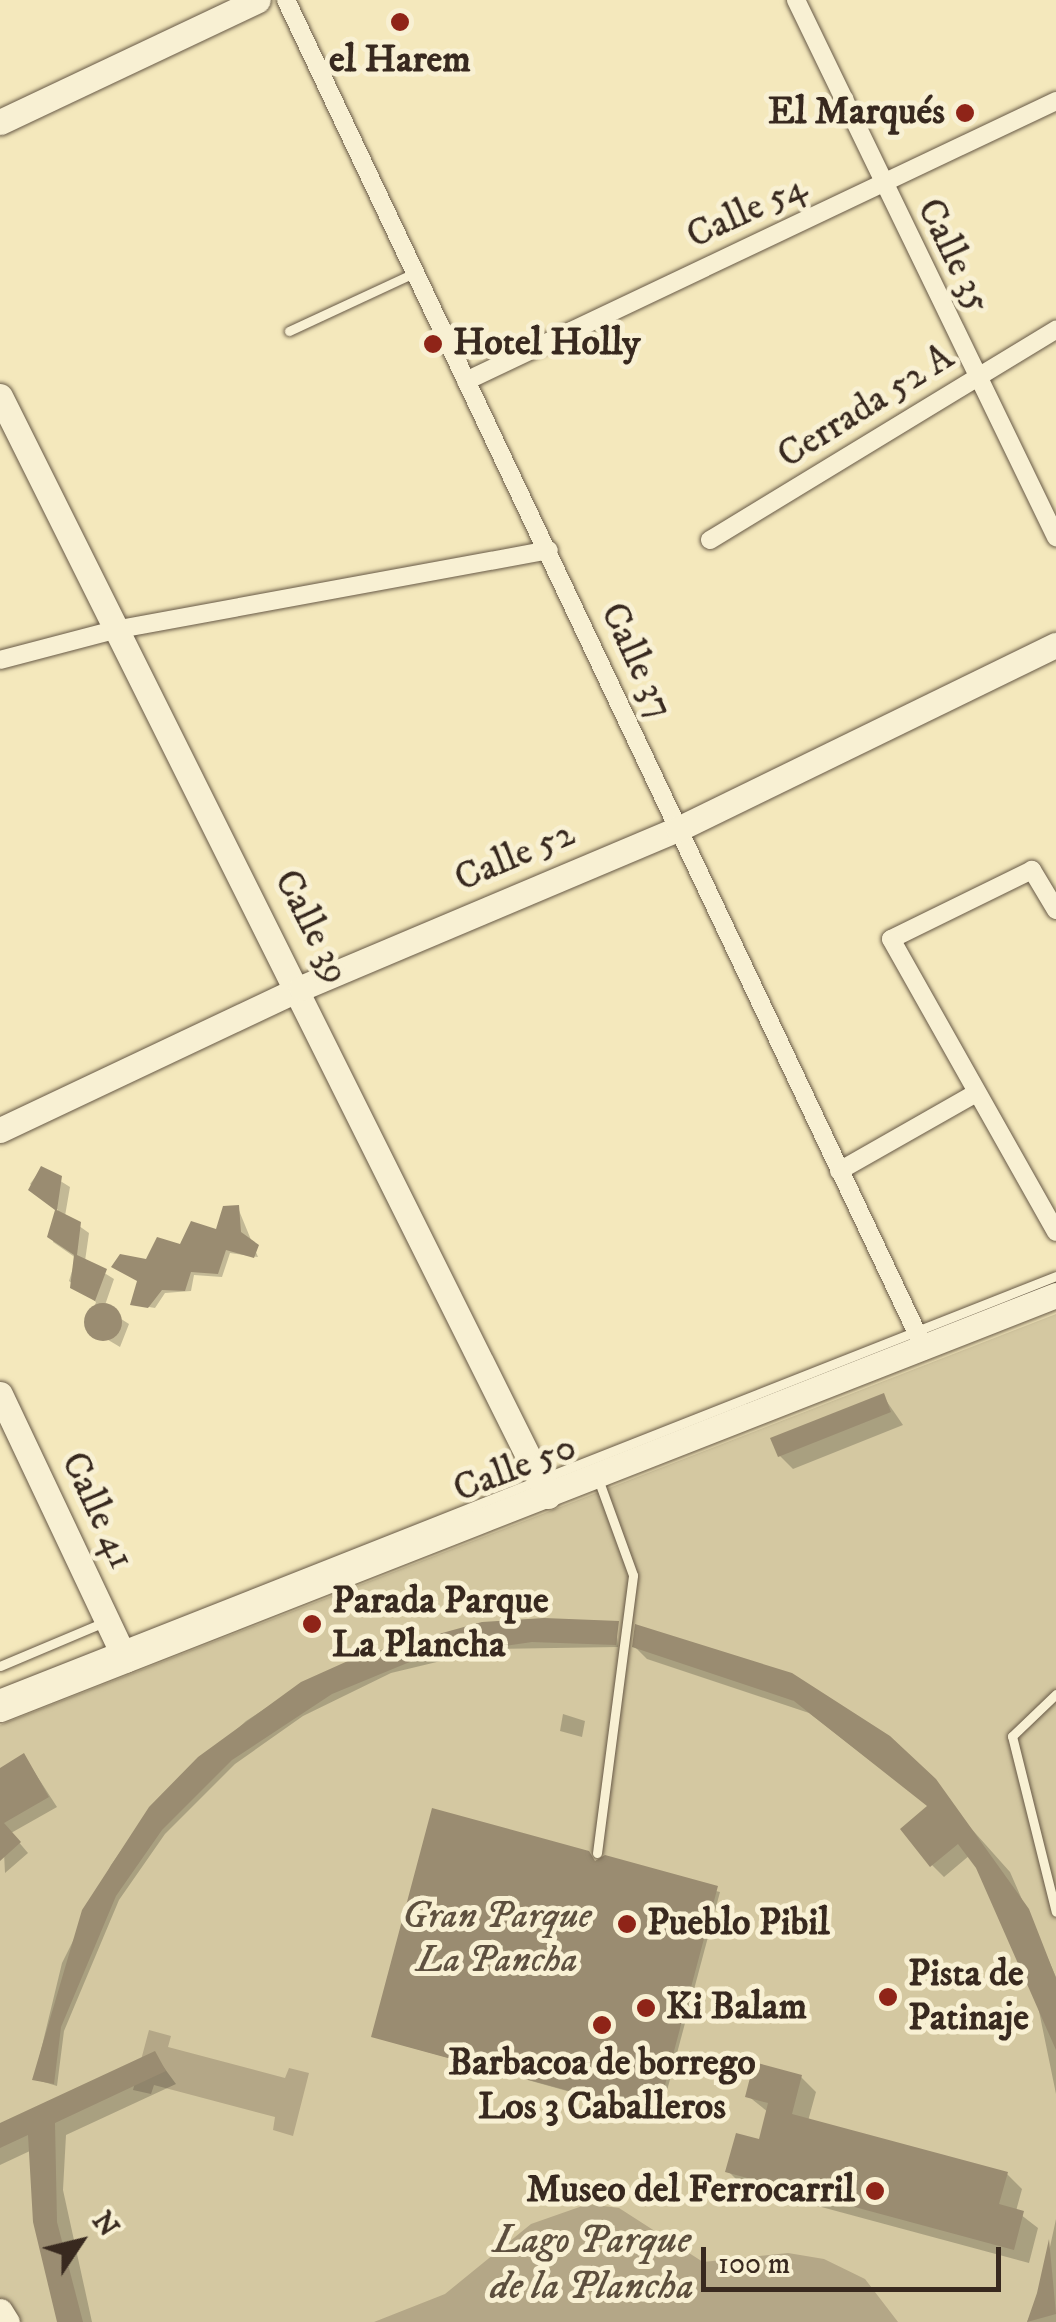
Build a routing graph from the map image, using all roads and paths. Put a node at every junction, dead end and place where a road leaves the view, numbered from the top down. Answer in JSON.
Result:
{"nodes":[{"id":1,"x":258,"y":0,"type":"edge"},
{"id":2,"x":286,"y":0,"type":"edge"},
{"id":3,"x":796,"y":0,"type":"edge"},
{"id":4,"x":1056,"y":101,"type":"edge"},
{"id":5,"x":0,"y":122,"type":"edge"},
{"id":6,"x":882,"y":184,"type":"junction"},
{"id":7,"x":415,"y":273,"type":"junction"},
{"id":8,"x":1056,"y":330,"type":"edge"},
{"id":9,"x":289,"y":331,"type":"dead end"},
{"id":10,"x":976,"y":378,"type":"junction"},
{"id":11,"x":466,"y":382,"type":"junction"},
{"id":12,"x":0,"y":396,"type":"edge"},
{"id":13,"x":1056,"y":537,"type":"edge"},
{"id":14,"x":710,"y":540,"type":"dead end"},
{"id":15,"x":549,"y":550,"type":"junction"},
{"id":16,"x":114,"y":630,"type":"junction"},
{"id":17,"x":1056,"y":645,"type":"edge"},
{"id":18,"x":0,"y":660,"type":"edge"},
{"id":19,"x":678,"y":829,"type":"junction"},
{"id":20,"x":1056,"y":910,"type":"edge"},
{"id":21,"x":301,"y":988,"type":"junction"},
{"id":22,"x":973,"y":1095,"type":"junction"},
{"id":23,"x":0,"y":1130,"type":"edge"},
{"id":24,"x":840,"y":1170,"type":"junction"},
{"id":25,"x":1056,"y":1232,"type":"edge"},
{"id":26,"x":1056,"y":1276,"type":"edge"},
{"id":27,"x":1056,"y":1295,"type":"edge"},
{"id":28,"x":920,"y":1341,"type":"junction"},
{"id":29,"x":0,"y":1394,"type":"edge"},
{"id":30,"x":597,"y":1477,"type":"junction"},
{"id":31,"x":544,"y":1488,"type":"junction"},
{"id":32,"x":107,"y":1621,"type":"junction"},
{"id":33,"x":122,"y":1653,"type":"junction"},
{"id":34,"x":0,"y":1666,"type":"edge"},
{"id":35,"x":0,"y":1693,"type":"edge"},
{"id":36,"x":1056,"y":1694,"type":"edge"},
{"id":37,"x":0,"y":1709,"type":"edge"},
{"id":38,"x":597,"y":1853,"type":"dead end"},
{"id":39,"x":1056,"y":1912,"type":"edge"},
{"id":40,"x":0,"y":2311,"type":"edge"},
{"id":41,"x":6,"y":2322,"type":"edge"}],
"edges":[{"from":1,"to":5,"type":"main road"},
{"from":2,"to":7,"type":"street","name":"Calle 37"},
{"from":3,"to":6,"type":"street","name":"Calle 35"},
{"from":4,"to":6,"type":"street","name":"Calle 54"},
{"from":6,"to":10,"type":"street","name":"Calle 35"},
{"from":6,"to":11,"type":"street","name":"Calle 54"},
{"from":7,"to":9,"type":"lane"},
{"from":7,"to":11,"type":"street","name":"Calle 37"},
{"from":8,"to":10,"type":"street","name":"Cerrada 52 A"},
{"from":10,"to":13,"type":"street","name":"Calle 35"},
{"from":10,"to":14,"type":"street","name":"Cerrada 52 A"},
{"from":11,"to":15,"type":"street","name":"Calle 37"},
{"from":12,"to":16,"type":"main road","name":"Calle 39"},
{"from":15,"to":16,"type":"street"},
{"from":15,"to":19,"type":"street","name":"Calle 37"},
{"from":16,"to":18,"type":"street"},
{"from":16,"to":21,"type":"main road","name":"Calle 39"},
{"from":17,"to":19,"type":"main road","name":"Calle 52"},
{"from":19,"to":21,"type":"main road","name":"Calle 52"},
{"from":19,"to":24,"type":"street","name":"Calle 37"},
{"from":20,"to":22,"type":"street"},
{"from":21,"to":23,"type":"main road","name":"Calle 52"},
{"from":21,"to":31,"type":"main road","name":"Calle 39"},
{"from":22,"to":24,"type":"street"},
{"from":22,"to":25,"type":"street"},
{"from":24,"to":28,"type":"street","name":"Calle 37"},
{"from":26,"to":28,"type":"lane"},
{"from":27,"to":28,"type":"main road","name":"Calle 50"},
{"from":28,"to":30,"type":"main road","name":"Calle 50"},
{"from":28,"to":31,"type":"lane"},
{"from":29,"to":32,"type":"main road","name":"Calle 41"},
{"from":30,"to":31,"type":"main road","name":"Calle 50"},
{"from":30,"to":38,"type":"lane"},
{"from":31,"to":33,"type":"main road","name":"Calle 50"},
{"from":32,"to":33,"type":"main road","name":"Calle 41"},
{"from":32,"to":34,"type":"lane"},
{"from":33,"to":35,"type":"lane"},
{"from":33,"to":37,"type":"main road","name":"Calle 50"},
{"from":36,"to":39,"type":"lane"},
{"from":40,"to":41,"type":"main road"}]}
